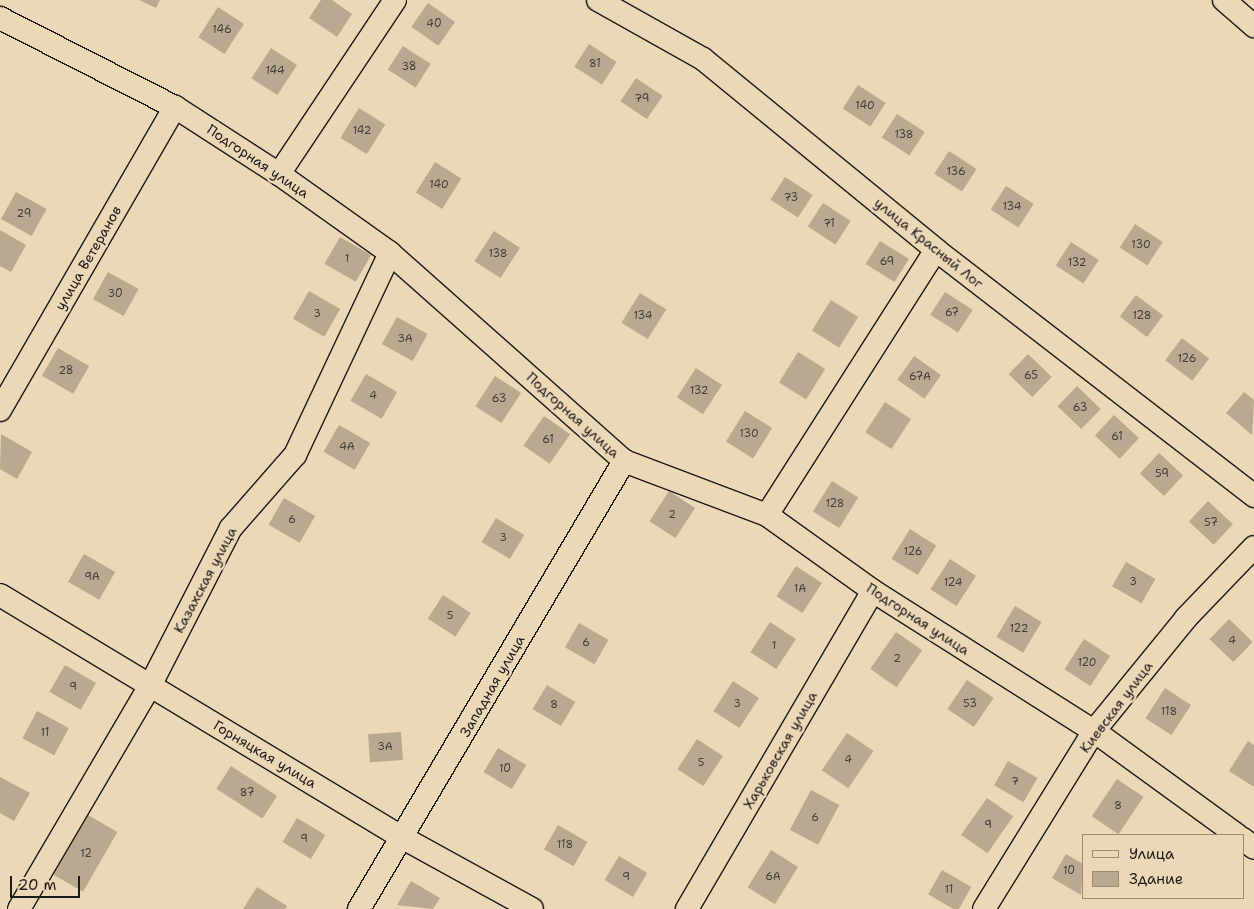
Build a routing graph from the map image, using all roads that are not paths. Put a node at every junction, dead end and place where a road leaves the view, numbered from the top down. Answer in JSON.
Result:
{"nodes":[{"id":1,"x":395,"y":0,"type":"edge"},
{"id":2,"x":598,"y":0,"type":"edge"},
{"id":3,"x":1224,"y":0,"type":"edge"},
{"id":4,"x":0,"y":18,"type":"edge"},
{"id":5,"x":1254,"y":26,"type":"edge"},
{"id":6,"x":175,"y":107,"type":"junction"},
{"id":7,"x":279,"y":174,"type":"junction"},
{"id":8,"x":936,"y":250,"type":"junction"},
{"id":9,"x":390,"y":253,"type":"junction"},
{"id":10,"x":0,"y":410,"type":"edge"},
{"id":11,"x":624,"y":461,"type":"junction"},
{"id":12,"x":1254,"y":496,"type":"edge"},
{"id":13,"x":767,"y":515,"type":"junction"},
{"id":14,"x":1254,"y":547,"type":"edge"},
{"id":15,"x":872,"y":591,"type":"junction"},
{"id":16,"x":0,"y":595,"type":"edge"},
{"id":17,"x":151,"y":684,"type":"junction"},
{"id":18,"x":1094,"y":731,"type":"junction"},
{"id":19,"x":1236,"y":834,"type":"edge"},
{"id":20,"x":403,"y":838,"type":"junction"},
{"id":21,"x":1244,"y":840,"type":"edge"},
{"id":22,"x":1254,"y":848,"type":"edge"},
{"id":23,"x":19,"y":909,"type":"edge"},
{"id":24,"x":359,"y":909,"type":"edge"},
{"id":25,"x":532,"y":909,"type":"edge"},
{"id":26,"x":687,"y":909,"type":"edge"},
{"id":27,"x":984,"y":909,"type":"edge"}],
"edges":[{"from":1,"to":7,"type":"street"},
{"from":2,"to":8,"type":"street","name":"улица Красный Лог"},
{"from":3,"to":5,"type":"street"},
{"from":4,"to":6,"type":"street","name":"Подгорная улица"},
{"from":6,"to":7,"type":"street","name":"Подгорная улица"},
{"from":6,"to":10,"type":"street","name":"улица Ветеранов"},
{"from":7,"to":9,"type":"street","name":"Подгорная улица"},
{"from":8,"to":12,"type":"street","name":"улица Красный Лог"},
{"from":8,"to":13,"type":"street"},
{"from":9,"to":11,"type":"street","name":"Подгорная улица"},
{"from":9,"to":17,"type":"street","name":"Казахская улица"},
{"from":11,"to":13,"type":"street","name":"Подгорная улица"},
{"from":11,"to":20,"type":"street","name":"Западная улица"},
{"from":13,"to":15,"type":"street","name":"Подгорная улица"},
{"from":14,"to":18,"type":"street","name":"Киевская улица"},
{"from":15,"to":18,"type":"street","name":"Подгорная улица"},
{"from":15,"to":26,"type":"street","name":"Харьковская улица"},
{"from":16,"to":17,"type":"street","name":"Горняцкая улица"},
{"from":17,"to":20,"type":"street","name":"Горняцкая улица"},
{"from":17,"to":23,"type":"street","name":"Казахская улица"},
{"from":18,"to":19,"type":"street","name":"Подгорная улица"},
{"from":18,"to":27,"type":"street","name":"Киевская улица"},
{"from":20,"to":24,"type":"street","name":"Западная улица"},
{"from":20,"to":25,"type":"street","name":"Горняцкая улица"},
{"from":21,"to":22,"type":"street"}]}
